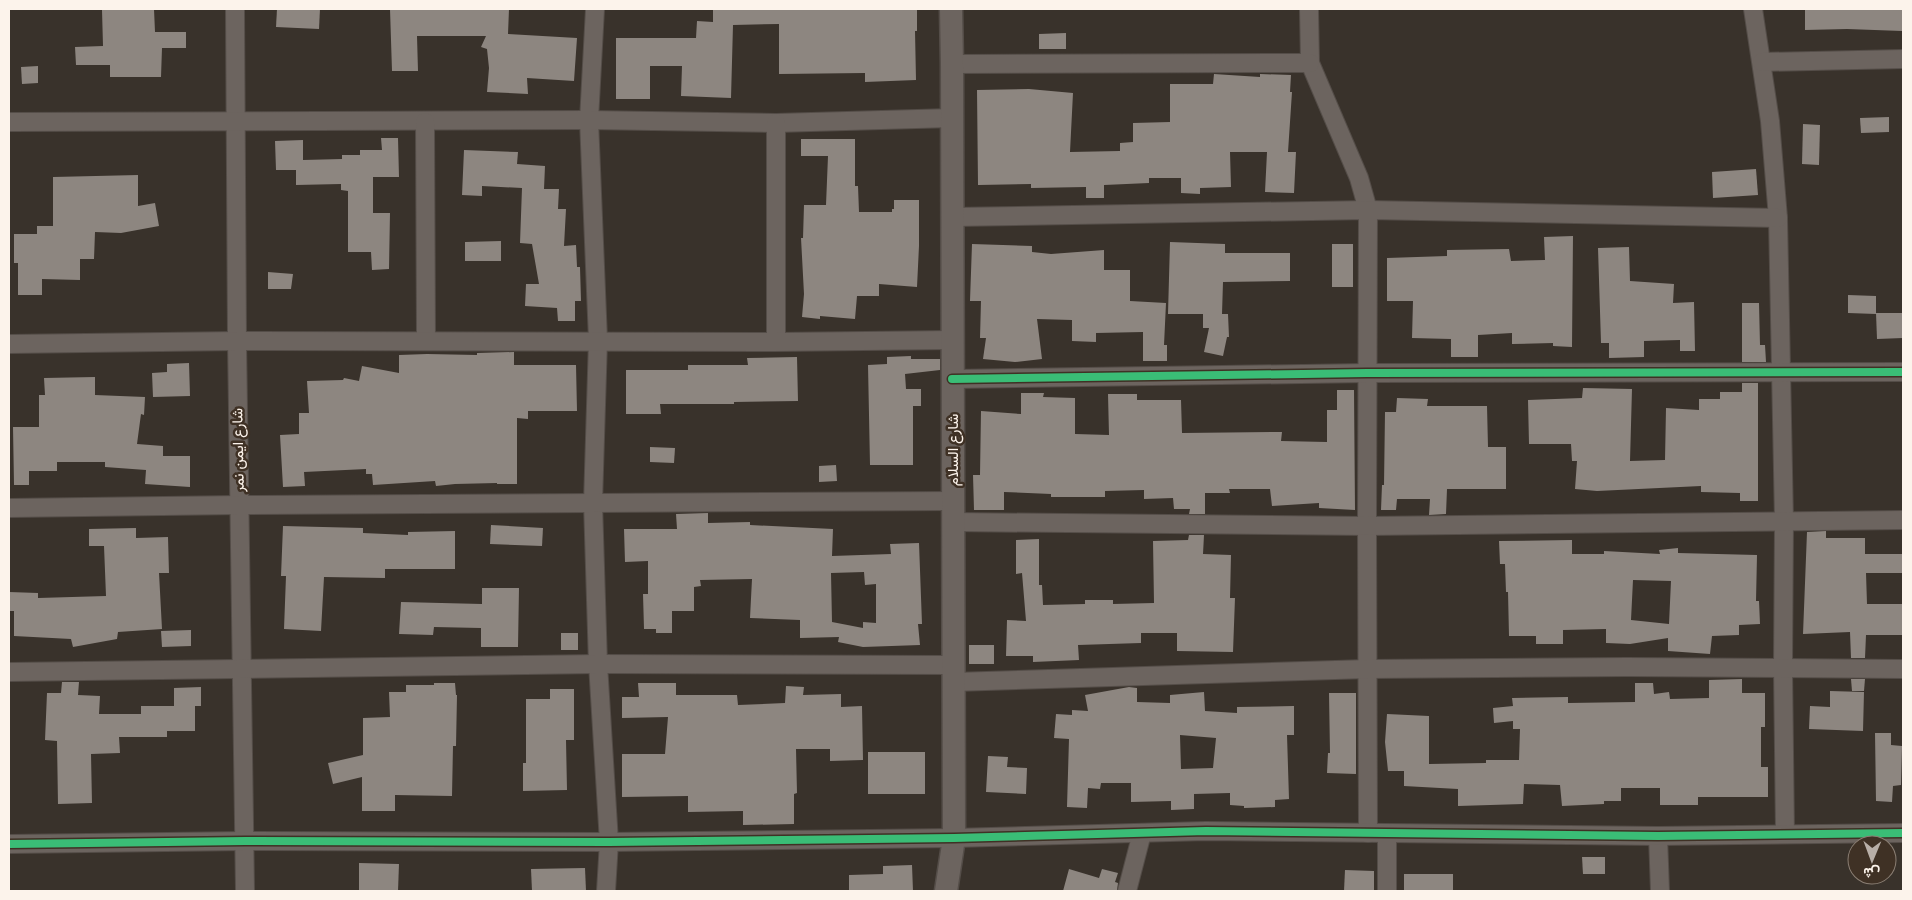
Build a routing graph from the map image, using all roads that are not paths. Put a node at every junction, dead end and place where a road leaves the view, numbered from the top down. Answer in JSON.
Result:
{"nodes":[{"id":1,"x":235,"y":9,"type":"edge"},
{"id":2,"x":595,"y":9,"type":"edge"},
{"id":3,"x":951,"y":9,"type":"edge"},
{"id":4,"x":1309,"y":9,"type":"edge"},
{"id":5,"x":1753,"y":9,"type":"edge"},
{"id":6,"x":1903,"y":59,"type":"edge"},
{"id":7,"x":1762,"y":62,"type":"junction"},
{"id":8,"x":952,"y":64,"type":"junction"},
{"id":9,"x":1310,"y":64,"type":"junction"},
{"id":10,"x":952,"y":118,"type":"junction"},
{"id":11,"x":589,"y":120,"type":"junction"},
{"id":12,"x":9,"y":122,"type":"edge"},
{"id":13,"x":425,"y":122,"type":"junction"},
{"id":14,"x":235,"y":123,"type":"junction"},
{"id":15,"x":776,"y":123,"type":"junction"},
{"id":16,"x":1368,"y":210,"type":"junction"},
{"id":17,"x":952,"y":217,"type":"junction"},
{"id":18,"x":1778,"y":218,"type":"junction"},
{"id":19,"x":598,"y":340,"type":"junction"},
{"id":20,"x":952,"y":340,"type":"junction"},
{"id":21,"x":236,"y":341,"type":"junction"},
{"id":22,"x":426,"y":341,"type":"junction"},
{"id":23,"x":776,"y":342,"type":"junction"},
{"id":24,"x":9,"y":344,"type":"edge"},
{"id":25,"x":1782,"y":372,"type":"junction"},
{"id":26,"x":1903,"y":372,"type":"edge"},
{"id":27,"x":1367,"y":373,"type":"junction"},
{"id":28,"x":952,"y":379,"type":"junction"},
{"id":29,"x":593,"y":503,"type":"junction"},
{"id":30,"x":239,"y":504,"type":"junction"},
{"id":31,"x":9,"y":508,"type":"edge"},
{"id":32,"x":953,"y":512,"type":"junction"},
{"id":33,"x":1903,"y":520,"type":"edge"},
{"id":34,"x":1784,"y":521,"type":"junction"},
{"id":35,"x":1366,"y":526,"type":"junction"},
{"id":36,"x":598,"y":664,"type":"junction"},
{"id":37,"x":240,"y":668,"type":"junction"},
{"id":38,"x":1783,"y":668,"type":"junction"},
{"id":39,"x":1368,"y":669,"type":"junction"},
{"id":40,"x":1903,"y":669,"type":"edge"},
{"id":41,"x":9,"y":672,"type":"edge"},
{"id":42,"x":954,"y":674,"type":"junction"},
{"id":43,"x":1368,"y":833,"type":"junction"},
{"id":44,"x":1387,"y":833,"type":"junction"},
{"id":45,"x":1903,"y":833,"type":"edge"},
{"id":46,"x":1142,"y":834,"type":"junction"},
{"id":47,"x":1785,"y":834,"type":"junction"},
{"id":48,"x":1658,"y":836,"type":"junction"},
{"id":49,"x":954,"y":838,"type":"junction"},
{"id":50,"x":245,"y":840,"type":"junction"},
{"id":51,"x":609,"y":842,"type":"junction"},
{"id":52,"x":9,"y":844,"type":"edge"},
{"id":53,"x":245,"y":891,"type":"edge"},
{"id":54,"x":606,"y":891,"type":"edge"},
{"id":55,"x":946,"y":891,"type":"edge"},
{"id":56,"x":1127,"y":891,"type":"edge"},
{"id":57,"x":1387,"y":891,"type":"edge"},
{"id":58,"x":1660,"y":891,"type":"edge"}],
"edges":[{"from":1,"to":14,"type":"street","name":"شارع ايمن نمر"},
{"from":2,"to":11,"type":"street"},
{"from":3,"to":8,"type":"street","name":"شارع السلام"},
{"from":4,"to":9,"type":"street"},
{"from":5,"to":7,"type":"street"},
{"from":6,"to":7,"type":"street"},
{"from":7,"to":18,"type":"street"},
{"from":8,"to":9,"type":"street"},
{"from":8,"to":10,"type":"street","name":"شارع السلام"},
{"from":9,"to":16,"type":"street"},
{"from":10,"to":15,"type":"street"},
{"from":10,"to":17,"type":"street","name":"شارع السلام"},
{"from":11,"to":13,"type":"street"},
{"from":11,"to":15,"type":"street"},
{"from":11,"to":19,"type":"street"},
{"from":12,"to":14,"type":"street"},
{"from":13,"to":14,"type":"street"},
{"from":13,"to":22,"type":"street"},
{"from":14,"to":21,"type":"street","name":"شارع ايمن نمر"},
{"from":15,"to":23,"type":"street"},
{"from":16,"to":17,"type":"street"},
{"from":16,"to":18,"type":"street"},
{"from":16,"to":27,"type":"street"},
{"from":17,"to":20,"type":"street","name":"شارع السلام"},
{"from":18,"to":25,"type":"street"},
{"from":19,"to":22,"type":"street"},
{"from":19,"to":23,"type":"street"},
{"from":19,"to":29,"type":"street"},
{"from":20,"to":23,"type":"street"},
{"from":20,"to":28,"type":"street","name":"شارع السلام"},
{"from":21,"to":22,"type":"street"},
{"from":21,"to":24,"type":"street"},
{"from":21,"to":30,"type":"street","name":"شارع ايمن نمر"},
{"from":25,"to":26,"type":"street"},
{"from":25,"to":27,"type":"street"},
{"from":25,"to":34,"type":"street"},
{"from":27,"to":28,"type":"street"},
{"from":27,"to":35,"type":"street"},
{"from":28,"to":32,"type":"street","name":"شارع السلام"},
{"from":29,"to":30,"type":"street"},
{"from":29,"to":32,"type":"street"},
{"from":29,"to":36,"type":"street"},
{"from":30,"to":31,"type":"street"},
{"from":30,"to":37,"type":"street","name":"شارع ايمن نمر"},
{"from":32,"to":35,"type":"street"},
{"from":32,"to":42,"type":"street","name":"شارع السلام"},
{"from":33,"to":34,"type":"street"},
{"from":34,"to":35,"type":"street"},
{"from":34,"to":38,"type":"street"},
{"from":35,"to":39,"type":"street"},
{"from":36,"to":37,"type":"street"},
{"from":36,"to":42,"type":"street"},
{"from":36,"to":51,"type":"street"},
{"from":37,"to":41,"type":"street"},
{"from":37,"to":50,"type":"street","name":"شارع ايمن نمر"},
{"from":38,"to":39,"type":"street"},
{"from":38,"to":40,"type":"street"},
{"from":38,"to":47,"type":"street"},
{"from":39,"to":42,"type":"street"},
{"from":39,"to":43,"type":"street"},
{"from":42,"to":49,"type":"street","name":"شارع السلام"},
{"from":43,"to":44,"type":"street"},
{"from":43,"to":46,"type":"street"},
{"from":44,"to":48,"type":"street"},
{"from":44,"to":57,"type":"street"},
{"from":45,"to":47,"type":"street"},
{"from":46,"to":49,"type":"street"},
{"from":46,"to":56,"type":"street"},
{"from":47,"to":48,"type":"street"},
{"from":48,"to":58,"type":"street"},
{"from":49,"to":51,"type":"street"},
{"from":49,"to":55,"type":"street","name":"شارع السلام"},
{"from":50,"to":51,"type":"street"},
{"from":50,"to":52,"type":"street"},
{"from":50,"to":53,"type":"street","name":"شارع ايمن نمر"},
{"from":51,"to":54,"type":"street"}]}
